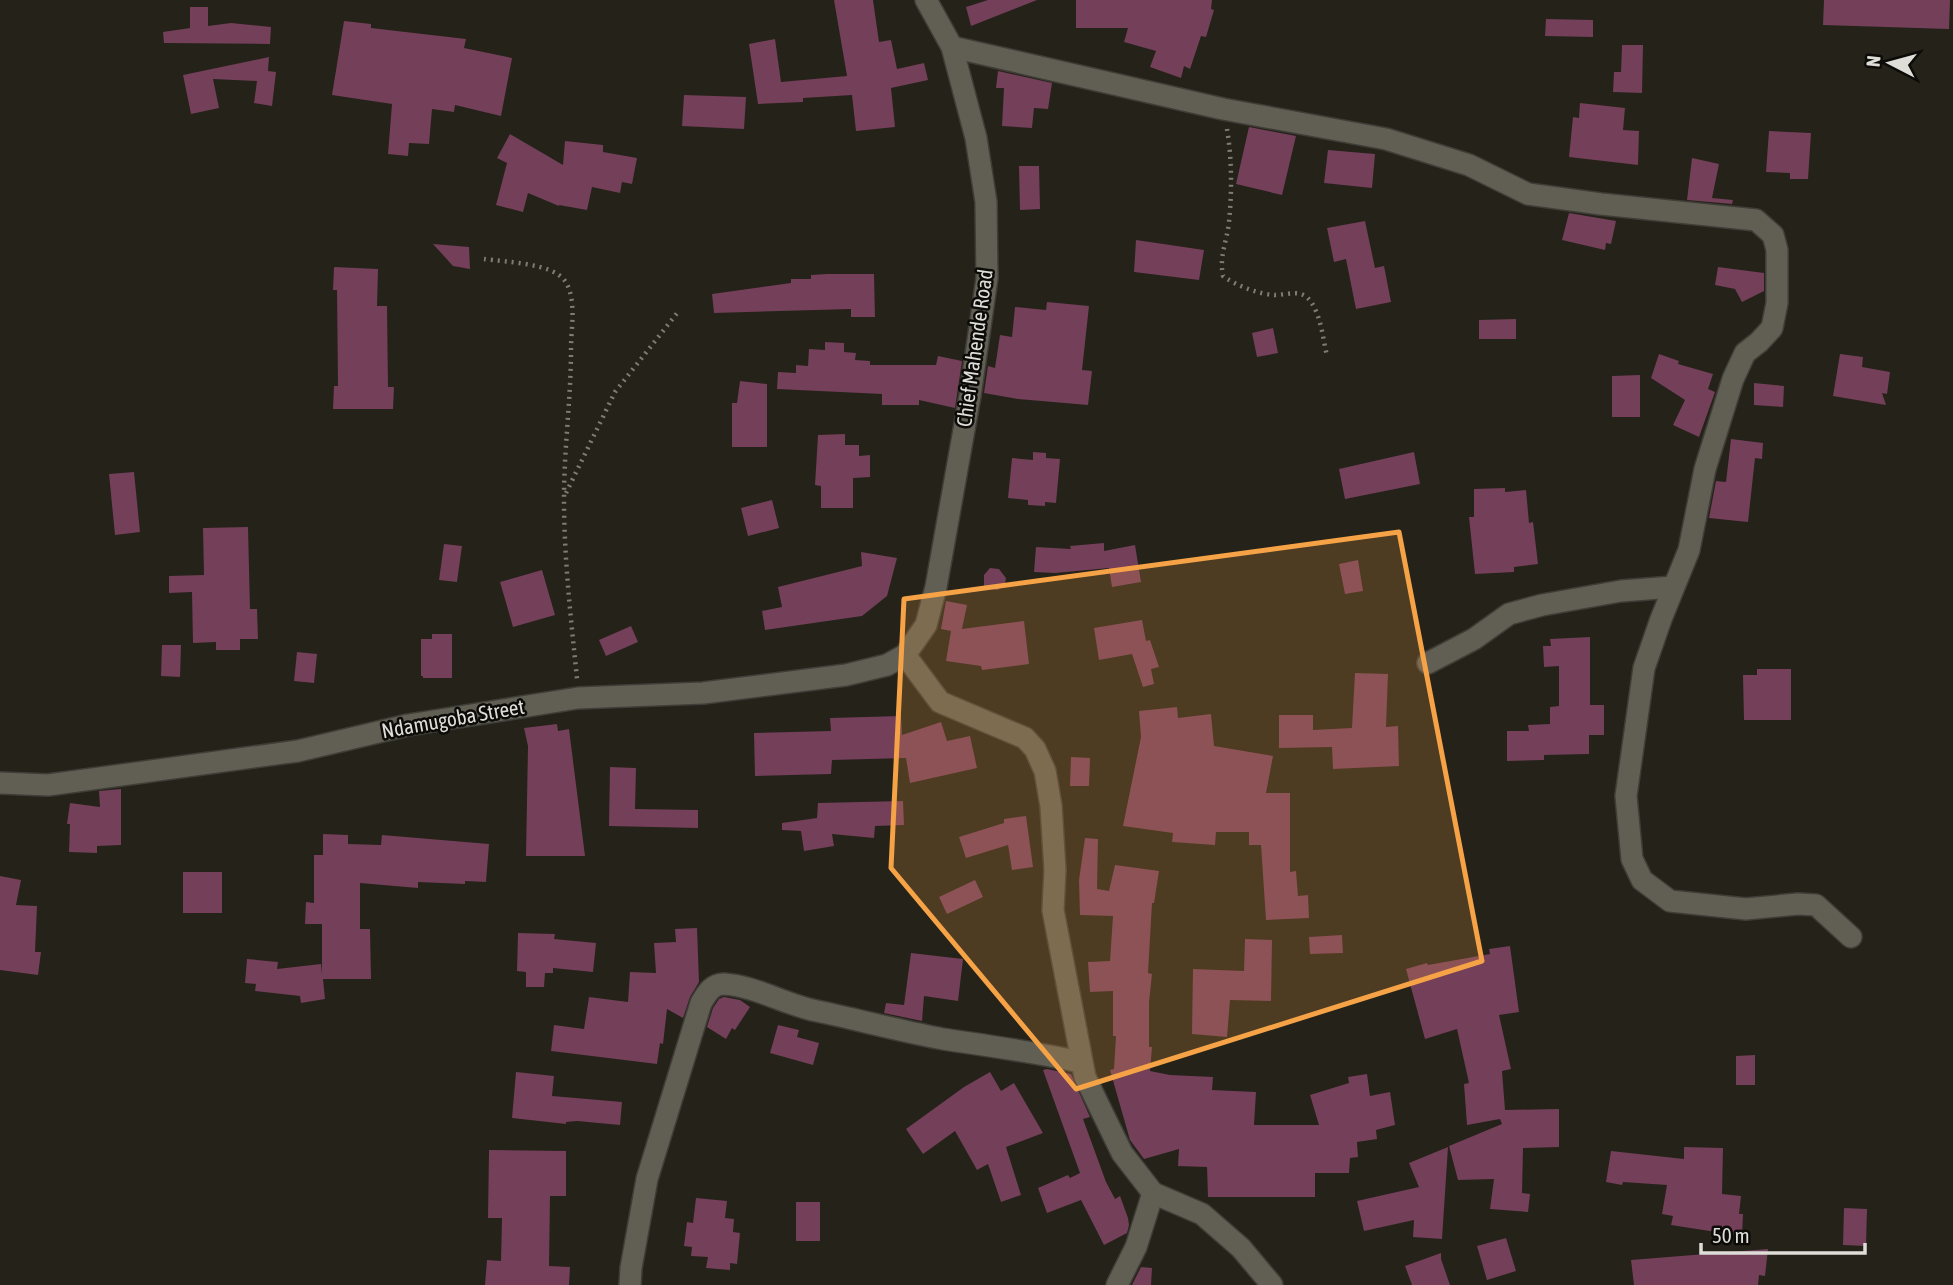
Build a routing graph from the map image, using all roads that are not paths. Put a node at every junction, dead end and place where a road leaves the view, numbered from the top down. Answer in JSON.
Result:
{"nodes":[{"id":1,"x":926,"y":0,"type":"edge"},
{"id":2,"x":952,"y":47,"type":"junction"},
{"id":3,"x":1673,"y":587,"type":"junction"},
{"id":4,"x":905,"y":655,"type":"junction"},
{"id":5,"x":1428,"y":663,"type":"dead end"},
{"id":6,"x":0,"y":783,"type":"edge"},
{"id":7,"x":1852,"y":937,"type":"dead end"},
{"id":8,"x":1080,"y":1062,"type":"junction"},
{"id":9,"x":1153,"y":1193,"type":"junction"},
{"id":10,"x":630,"y":1285,"type":"edge"},
{"id":11,"x":1117,"y":1285,"type":"edge"},
{"id":12,"x":1272,"y":1285,"type":"edge"}],
"edges":[{"from":1,"to":2,"type":"street","name":"Chief Mahende Road"},
{"from":2,"to":3,"type":"street"},
{"from":2,"to":4,"type":"street","name":"Chief Mahende Road"},
{"from":3,"to":5,"type":"street"},
{"from":3,"to":7,"type":"street"},
{"from":4,"to":6,"type":"street","name":"Ndamugoba Street"},
{"from":4,"to":8,"type":"street"},
{"from":8,"to":9,"type":"street"},
{"from":8,"to":10,"type":"street"},
{"from":9,"to":11,"type":"street"},
{"from":9,"to":12,"type":"street"}]}
